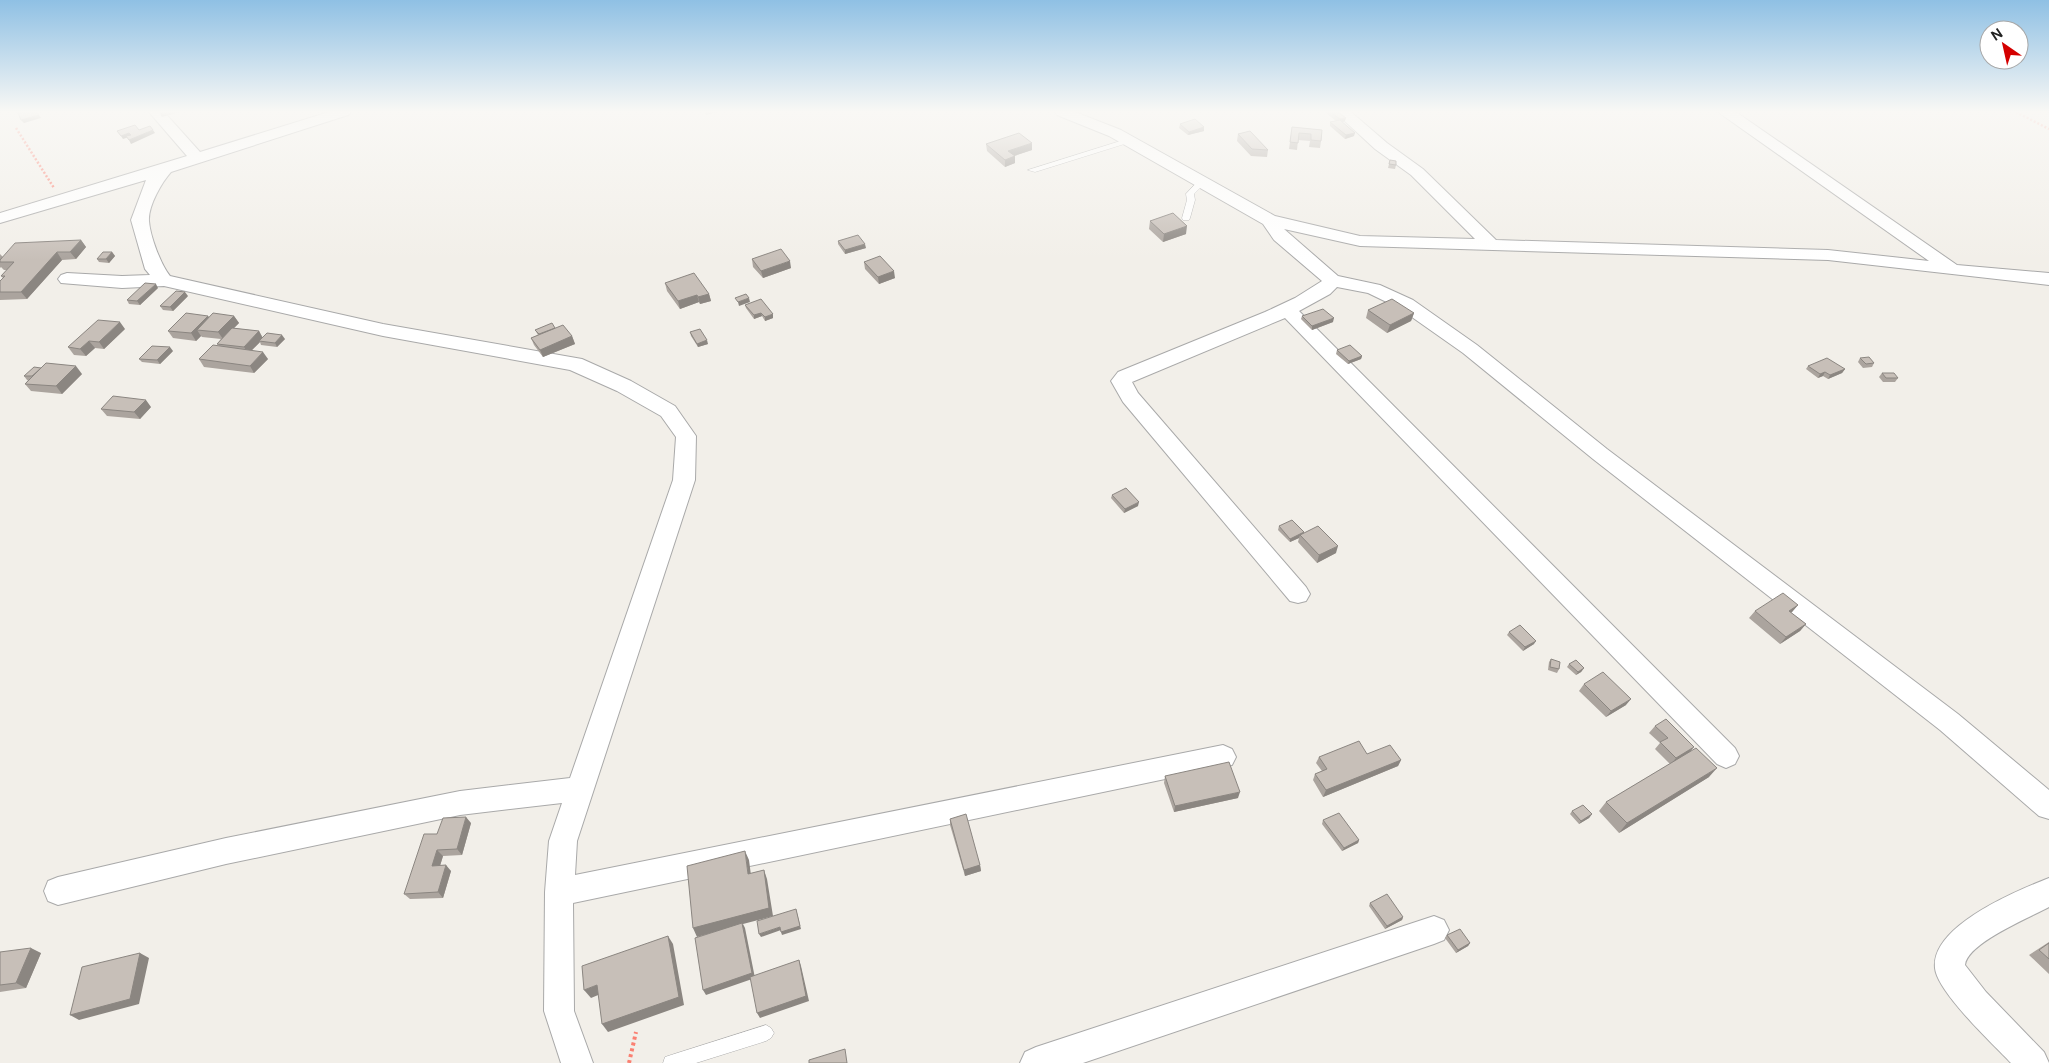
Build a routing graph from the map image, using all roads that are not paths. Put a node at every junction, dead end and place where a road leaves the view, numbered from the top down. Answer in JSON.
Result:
{"nodes":[{"id":1,"x":184,"y":162,"type":"edge"},
{"id":2,"x":1060,"y":162,"type":"edge"},
{"id":3,"x":1168,"y":162,"type":"edge"},
{"id":4,"x":1403,"y":162,"type":"edge"},
{"id":5,"x":1797,"y":162,"type":"edge"},
{"id":6,"x":165,"y":169,"type":"junction"},
{"id":7,"x":1032,"y":170,"type":"dead end"},
{"id":8,"x":1203,"y":181,"type":"junction"},
{"id":9,"x":0,"y":218,"type":"edge"},
{"id":10,"x":1186,"y":218,"type":"dead end"},
{"id":11,"x":1269,"y":220,"type":"junction"},
{"id":12,"x":1491,"y":245,"type":"junction"},
{"id":13,"x":1953,"y":270,"type":"junction"},
{"id":14,"x":67,"y":279,"type":"dead end"},
{"id":15,"x":2049,"y":279,"type":"edge"},
{"id":16,"x":164,"y":280,"type":"junction"},
{"id":17,"x":1333,"y":281,"type":"junction"},
{"id":18,"x":1286,"y":309,"type":"junction"},
{"id":19,"x":1298,"y":594,"type":"dead end"},
{"id":20,"x":1726,"y":756,"type":"dead end"},
{"id":21,"x":1223,"y":758,"type":"dead end"},
{"id":22,"x":580,"y":789,"type":"junction"},
{"id":23,"x":2049,"y":807,"type":"edge"},
{"id":24,"x":58,"y":891,"type":"dead end"},
{"id":25,"x":558,"y":892,"type":"junction"},
{"id":26,"x":2049,"y":892,"type":"edge"},
{"id":27,"x":1434,"y":930,"type":"dead end"},
{"id":28,"x":766,"y":1033,"type":"dead end"},
{"id":29,"x":578,"y":1063,"type":"edge"},
{"id":30,"x":671,"y":1063,"type":"edge"},
{"id":31,"x":1036,"y":1063,"type":"edge"},
{"id":32,"x":2033,"y":1063,"type":"edge"}],
"edges":[{"from":1,"to":6,"type":"street"},
{"from":2,"to":7,"type":"lane"},
{"from":3,"to":8,"type":"street"},
{"from":4,"to":12,"type":"street"},
{"from":5,"to":13,"type":"street"},
{"from":6,"to":9,"type":"street"},
{"from":6,"to":16,"type":"street"},
{"from":8,"to":10,"type":"lane"},
{"from":8,"to":11,"type":"street"},
{"from":11,"to":12,"type":"street"},
{"from":11,"to":17,"type":"street"},
{"from":12,"to":13,"type":"street"},
{"from":13,"to":15,"type":"street"},
{"from":14,"to":16,"type":"street"},
{"from":16,"to":22,"type":"street"},
{"from":17,"to":18,"type":"street"},
{"from":17,"to":23,"type":"street"},
{"from":18,"to":19,"type":"street"},
{"from":18,"to":20,"type":"street"},
{"from":21,"to":25,"type":"street"},
{"from":22,"to":24,"type":"street"},
{"from":22,"to":25,"type":"street"},
{"from":25,"to":29,"type":"street"},
{"from":26,"to":32,"type":"street"},
{"from":27,"to":31,"type":"street"},
{"from":28,"to":30,"type":"lane"}]}
